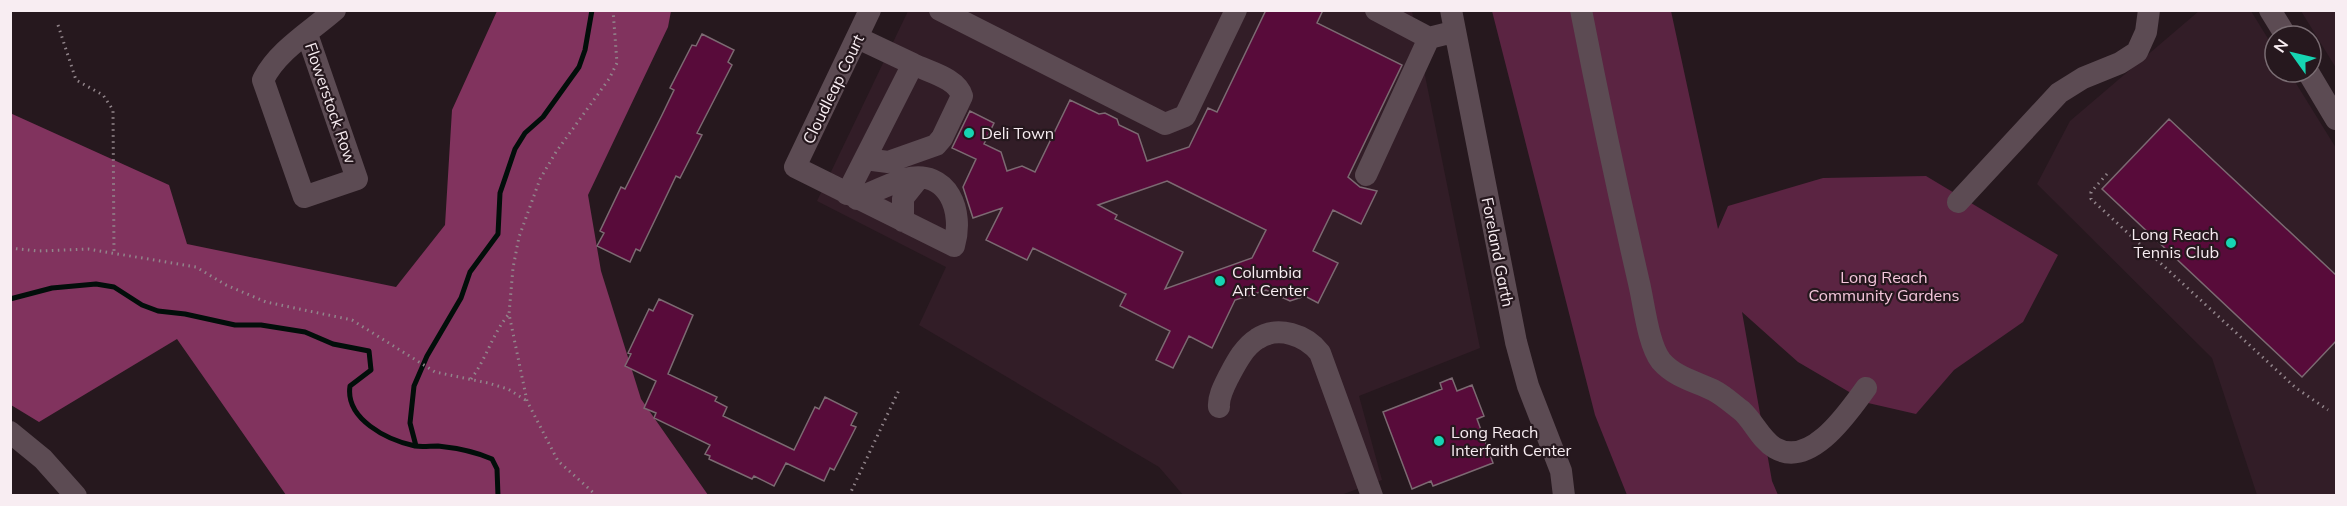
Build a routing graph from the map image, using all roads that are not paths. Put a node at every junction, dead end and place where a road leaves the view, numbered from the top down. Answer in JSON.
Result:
{"nodes":[{"id":1,"x":335,"y":10,"type":"edge"},
{"id":2,"x":870,"y":10,"type":"edge"},
{"id":3,"x":940,"y":10,"type":"edge"},
{"id":4,"x":1236,"y":10,"type":"edge"},
{"id":5,"x":1376,"y":10,"type":"edge"},
{"id":6,"x":1581,"y":10,"type":"edge"},
{"id":7,"x":2149,"y":10,"type":"edge"},
{"id":8,"x":2270,"y":10,"type":"edge"},
{"id":9,"x":1453,"y":21,"type":"edge"},
{"id":10,"x":2279,"y":24,"type":"edge"},
{"id":11,"x":307,"y":34,"type":"junction"},
{"id":12,"x":858,"y":38,"type":"junction"},
{"id":13,"x":1429,"y":38,"type":"junction"},
{"id":14,"x":913,"y":64,"type":"junction"},
{"id":15,"x":2315,"y":84,"type":"edge"},
{"id":16,"x":2337,"y":119,"type":"edge"},
{"id":17,"x":865,"y":159,"type":"junction"},
{"id":18,"x":1366,"y":175,"type":"dead end"},
{"id":19,"x":919,"y":178,"type":"junction"},
{"id":20,"x":852,"y":196,"type":"junction"},
{"id":21,"x":1958,"y":202,"type":"dead end"},
{"id":22,"x":903,"y":221,"type":"junction"},
{"id":23,"x":1866,"y":388,"type":"dead end"},
{"id":24,"x":1219,"y":407,"type":"dead end"},
{"id":25,"x":10,"y":432,"type":"edge"},
{"id":26,"x":1560,"y":494,"type":"edge"},
{"id":27,"x":76,"y":495,"type":"edge"},
{"id":28,"x":1372,"y":495,"type":"edge"}],
"edges":[{"from":1,"to":11,"type":"street","name":"Flowerstock Row"},
{"from":2,"to":12,"type":"street","name":"Cloudleap Court"},
{"from":3,"to":4,"type":"street"},
{"from":5,"to":13,"type":"street"},
{"from":6,"to":23,"type":"street"},
{"from":7,"to":21,"type":"street"},
{"from":8,"to":10,"type":"street"},
{"from":9,"to":13,"type":"street"},
{"from":9,"to":26,"type":"street","name":"Foreland Garth"},
{"from":11,"to":11,"type":"street","name":"Flowerstock Row"},
{"from":12,"to":14,"type":"street"},
{"from":12,"to":20,"type":"street","name":"Cloudleap Court"},
{"from":13,"to":18,"type":"street"},
{"from":14,"to":17,"type":"street"},
{"from":14,"to":17,"type":"street"},
{"from":15,"to":16,"type":"street"},
{"from":17,"to":20,"type":"street"},
{"from":19,"to":20,"type":"street"},
{"from":19,"to":22,"type":"street"},
{"from":19,"to":22,"type":"street"},
{"from":20,"to":22,"type":"street"},
{"from":24,"to":28,"type":"street"},
{"from":25,"to":27,"type":"street"}]}
